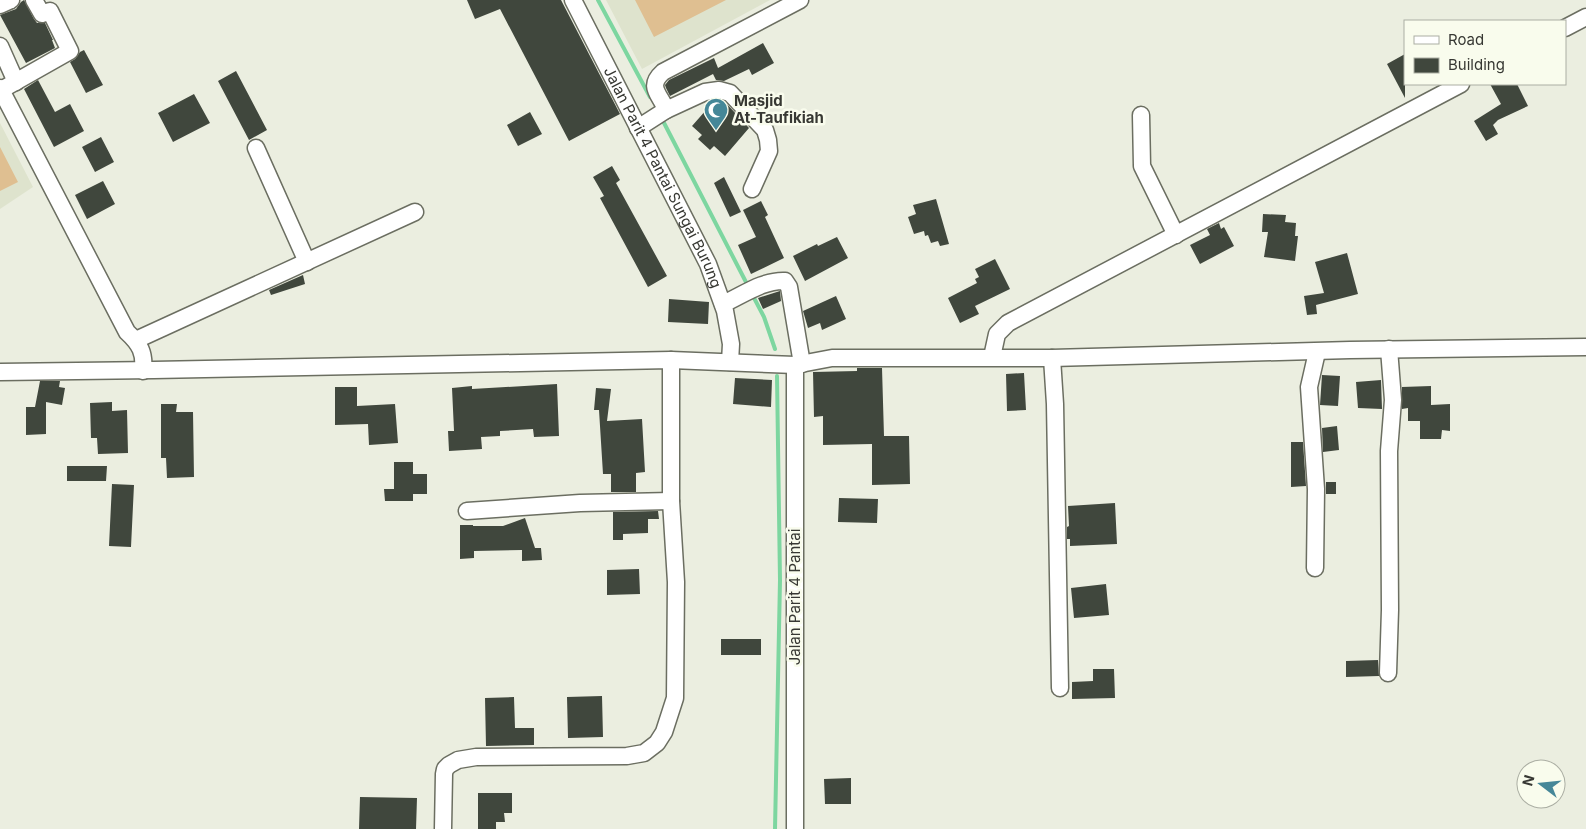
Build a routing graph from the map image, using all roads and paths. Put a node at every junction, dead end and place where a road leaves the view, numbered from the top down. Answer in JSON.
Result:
{"nodes":[{"id":1,"x":11,"y":0,"type":"edge"},
{"id":2,"x":34,"y":0,"type":"edge"},
{"id":3,"x":573,"y":0,"type":"edge"},
{"id":4,"x":800,"y":0,"type":"edge"},
{"id":5,"x":0,"y":5,"type":"edge"},
{"id":6,"x":1586,"y":17,"type":"edge"},
{"id":7,"x":1566,"y":27,"type":"edge"},
{"id":8,"x":0,"y":46,"type":"edge"},
{"id":9,"x":16,"y":82,"type":"junction"},
{"id":10,"x":1459,"y":85,"type":"edge"},
{"id":11,"x":1,"y":89,"type":"edge"},
{"id":12,"x":660,"y":114,"type":"junction"},
{"id":13,"x":1141,"y":116,"type":"dead end"},
{"id":14,"x":638,"y":128,"type":"junction"},
{"id":15,"x":256,"y":148,"type":"dead end"},
{"id":16,"x":752,"y":189,"type":"dead end"},
{"id":17,"x":415,"y":212,"type":"dead end"},
{"id":18,"x":1176,"y":235,"type":"junction"},
{"id":19,"x":307,"y":262,"type":"junction"},
{"id":20,"x":723,"y":304,"type":"junction"},
{"id":21,"x":136,"y":340,"type":"junction"},
{"id":22,"x":1586,"y":347,"type":"edge"},
{"id":23,"x":1389,"y":349,"type":"junction"},
{"id":24,"x":1317,"y":352,"type":"junction"},
{"id":25,"x":992,"y":357,"type":"junction"},
{"id":26,"x":1052,"y":358,"type":"junction"},
{"id":27,"x":671,"y":360,"type":"junction"},
{"id":28,"x":730,"y":362,"type":"junction"},
{"id":29,"x":798,"y":364,"type":"junction"},
{"id":30,"x":143,"y":370,"type":"junction"},
{"id":31,"x":0,"y":372,"type":"edge"},
{"id":32,"x":671,"y":501,"type":"junction"},
{"id":33,"x":467,"y":511,"type":"dead end"},
{"id":34,"x":1314,"y":568,"type":"dead end"},
{"id":35,"x":1388,"y":673,"type":"dead end"},
{"id":36,"x":1060,"y":688,"type":"dead end"},
{"id":37,"x":443,"y":829,"type":"edge"},
{"id":38,"x":795,"y":829,"type":"edge"}],
"edges":[{"from":1,"to":5,"type":"street"},
{"from":2,"to":9,"type":"street"},
{"from":3,"to":14,"type":"street","name":"Jalan Parit 4 Pantai Sungai Burung"},
{"from":4,"to":12,"type":"street"},
{"from":6,"to":7,"type":"street"},
{"from":8,"to":9,"type":"street"},
{"from":9,"to":11,"type":"street"},
{"from":10,"to":18,"type":"street"},
{"from":11,"to":21,"type":"street"},
{"from":12,"to":14,"type":"street"},
{"from":12,"to":16,"type":"street"},
{"from":13,"to":18,"type":"street"},
{"from":14,"to":20,"type":"street","name":"Jalan Parit 4 Pantai Sungai Burung"},
{"from":15,"to":19,"type":"street"},
{"from":17,"to":19,"type":"street"},
{"from":18,"to":25,"type":"street"},
{"from":19,"to":21,"type":"street"},
{"from":20,"to":28,"type":"street","name":"Jalan Parit 4 Pantai Sungai Burung"},
{"from":20,"to":29,"type":"street","name":"Jalan Parit 4 Pantai"},
{"from":21,"to":30,"type":"street"},
{"from":22,"to":23,"type":"street"},
{"from":23,"to":24,"type":"street"},
{"from":23,"to":35,"type":"street"},
{"from":24,"to":26,"type":"street"},
{"from":24,"to":34,"type":"street"},
{"from":25,"to":26,"type":"street"},
{"from":25,"to":29,"type":"street"},
{"from":26,"to":36,"type":"street"},
{"from":27,"to":28,"type":"street"},
{"from":27,"to":30,"type":"street"},
{"from":27,"to":32,"type":"street"},
{"from":28,"to":29,"type":"street"},
{"from":29,"to":38,"type":"street","name":"Jalan Parit 4 Pantai"},
{"from":30,"to":31,"type":"street"},
{"from":32,"to":33,"type":"street"},
{"from":32,"to":37,"type":"street"}]}
